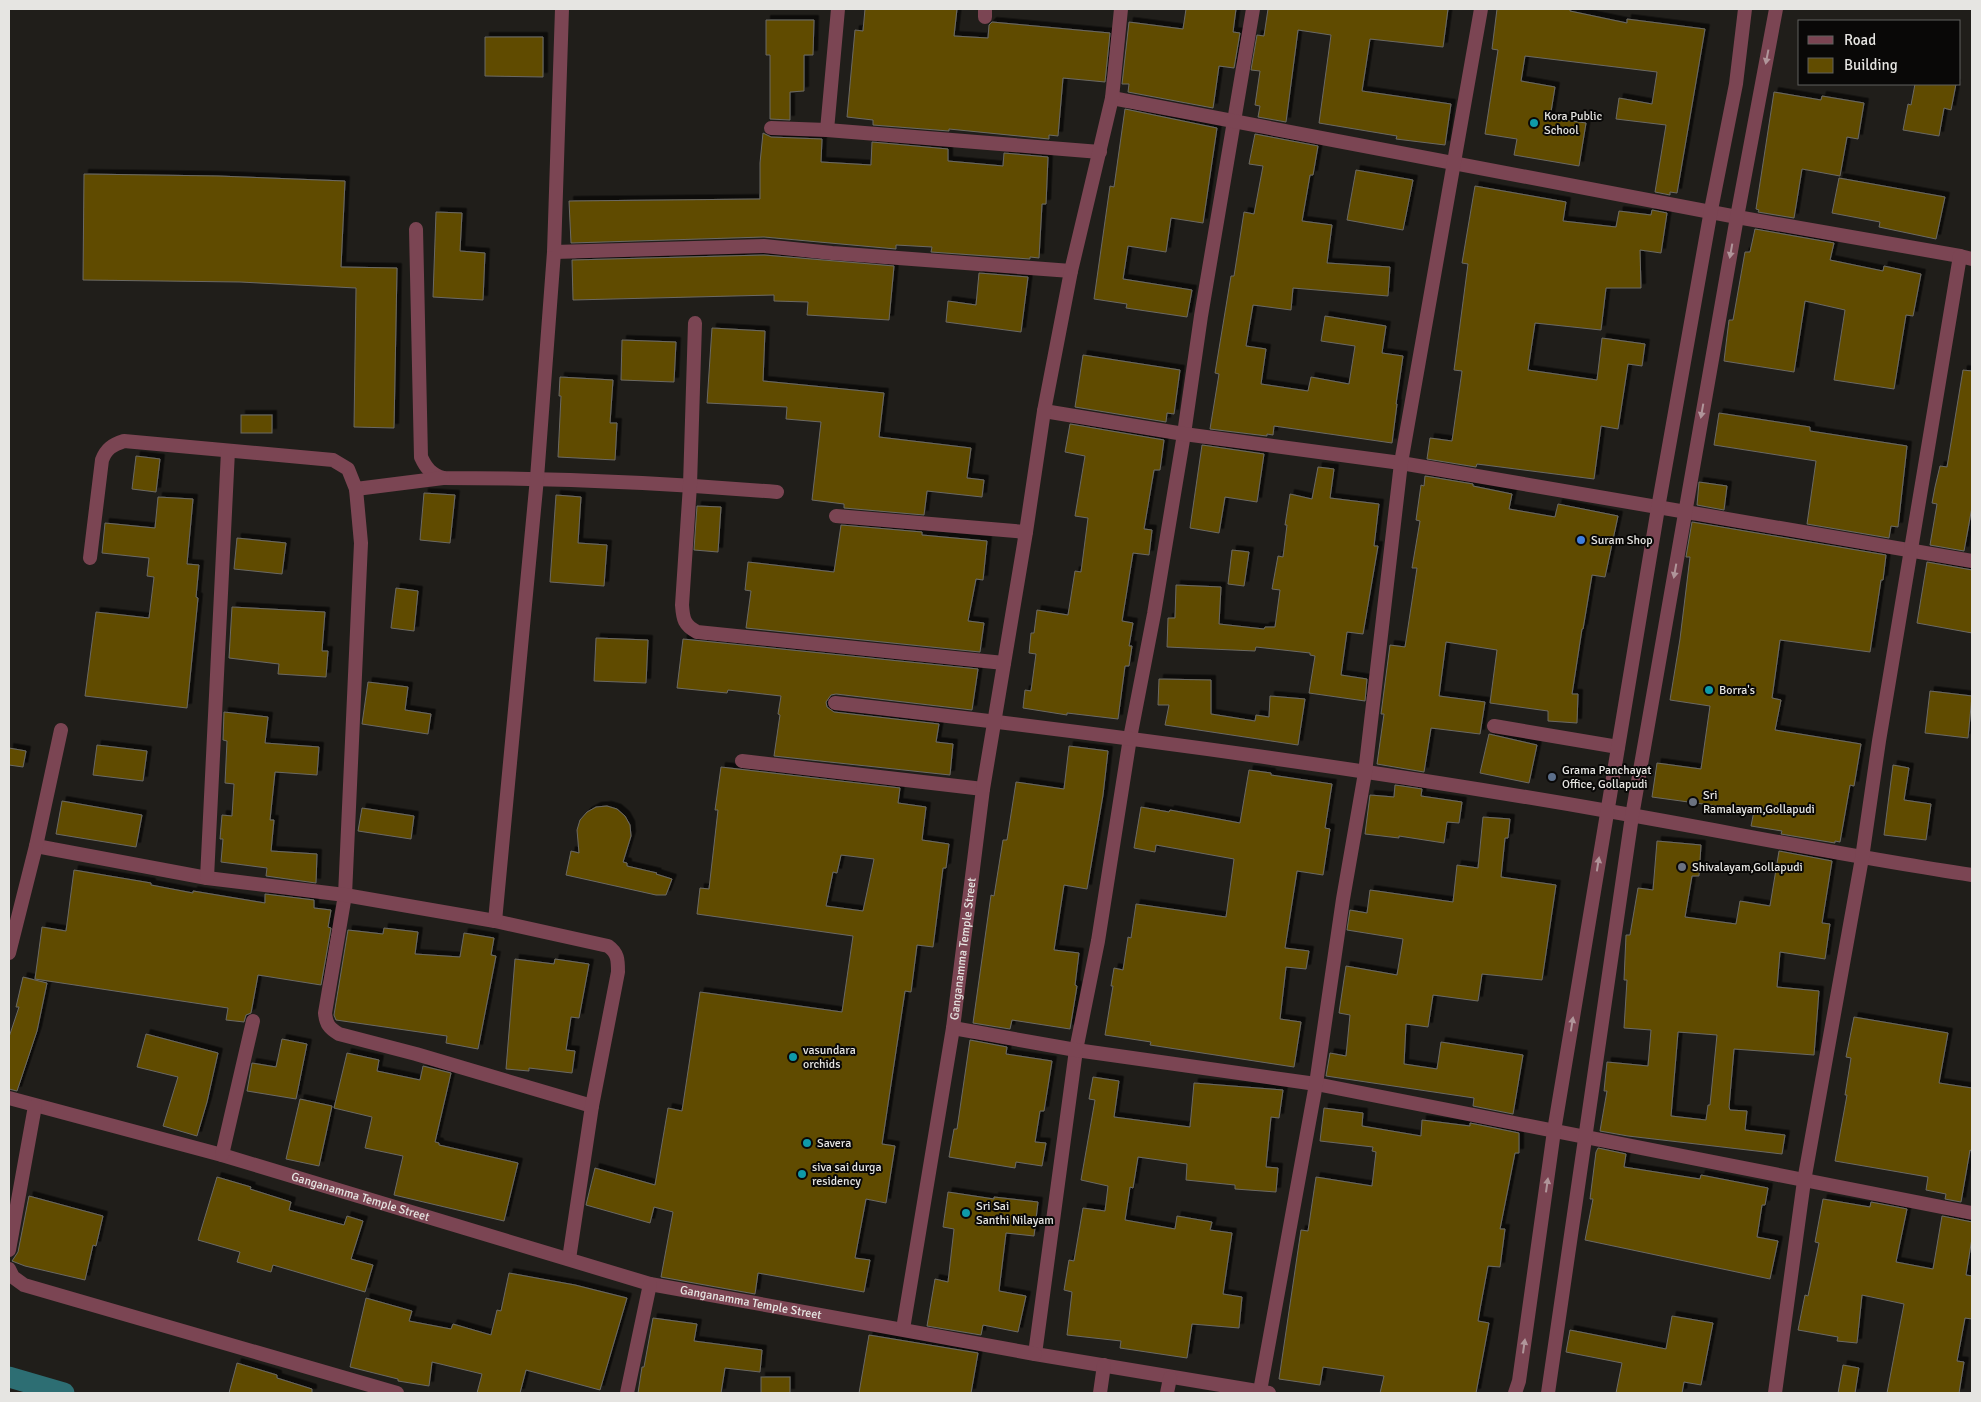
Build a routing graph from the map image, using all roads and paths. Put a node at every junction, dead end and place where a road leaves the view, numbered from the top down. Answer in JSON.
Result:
{"nodes":[{"id":1,"x":562,"y":9,"type":"edge"},
{"id":2,"x":838,"y":9,"type":"edge"},
{"id":3,"x":1120,"y":9,"type":"edge"},
{"id":4,"x":1253,"y":9,"type":"edge"},
{"id":5,"x":1481,"y":9,"type":"edge"},
{"id":6,"x":1746,"y":9,"type":"edge"},
{"id":7,"x":1776,"y":9,"type":"edge"},
{"id":8,"x":1112,"y":98,"type":"junction"},
{"id":9,"x":1234,"y":122,"type":"junction"},
{"id":10,"x":771,"y":128,"type":"dead end"},
{"id":11,"x":827,"y":130,"type":"junction"},
{"id":12,"x":1100,"y":152,"type":"junction"},
{"id":13,"x":1454,"y":164,"type":"junction"},
{"id":14,"x":1711,"y":210,"type":"junction"},
{"id":15,"x":1736,"y":216,"type":"junction"},
{"id":16,"x":416,"y":230,"type":"dead end"},
{"id":17,"x":554,"y":252,"type":"junction"},
{"id":18,"x":1966,"y":257,"type":"edge"},
{"id":19,"x":1071,"y":270,"type":"junction"},
{"id":20,"x":695,"y":323,"type":"dead end"},
{"id":21,"x":1044,"y":412,"type":"junction"},
{"id":22,"x":1184,"y":434,"type":"junction"},
{"id":23,"x":228,"y":451,"type":"junction"},
{"id":24,"x":1401,"y":463,"type":"junction"},
{"id":25,"x":442,"y":478,"type":"junction"},
{"id":26,"x":538,"y":478,"type":"junction"},
{"id":27,"x":690,"y":485,"type":"junction"},
{"id":28,"x":356,"y":489,"type":"junction"},
{"id":29,"x":777,"y":492,"type":"dead end"},
{"id":30,"x":1658,"y":508,"type":"junction"},
{"id":31,"x":1685,"y":512,"type":"junction"},
{"id":32,"x":836,"y":516,"type":"dead end"},
{"id":33,"x":1026,"y":532,"type":"junction"},
{"id":34,"x":1912,"y":550,"type":"junction"},
{"id":35,"x":90,"y":558,"type":"dead end"},
{"id":36,"x":1972,"y":561,"type":"edge"},
{"id":37,"x":1004,"y":663,"type":"junction"},
{"id":38,"x":835,"y":703,"type":"dead end"},
{"id":39,"x":993,"y":721,"type":"junction"},
{"id":40,"x":1494,"y":726,"type":"dead end"},
{"id":41,"x":61,"y":730,"type":"dead end"},
{"id":42,"x":1130,"y":738,"type":"junction"},
{"id":43,"x":1618,"y":747,"type":"junction"},
{"id":44,"x":742,"y":761,"type":"dead end"},
{"id":45,"x":1365,"y":773,"type":"junction"},
{"id":46,"x":983,"y":789,"type":"junction"},
{"id":47,"x":1607,"y":811,"type":"junction"},
{"id":48,"x":1632,"y":816,"type":"junction"},
{"id":49,"x":36,"y":846,"type":"junction"},
{"id":50,"x":1862,"y":858,"type":"junction"},
{"id":51,"x":1972,"y":875,"type":"edge"},
{"id":52,"x":207,"y":878,"type":"junction"},
{"id":53,"x":345,"y":895,"type":"junction"},
{"id":54,"x":495,"y":921,"type":"junction"},
{"id":55,"x":9,"y":953,"type":"edge"},
{"id":56,"x":253,"y":1021,"type":"dead end"},
{"id":57,"x":953,"y":1028,"type":"junction"},
{"id":58,"x":1076,"y":1050,"type":"junction"},
{"id":59,"x":1316,"y":1084,"type":"junction"},
{"id":60,"x":9,"y":1098,"type":"edge"},
{"id":61,"x":35,"y":1106,"type":"junction"},
{"id":62,"x":592,"y":1106,"type":"junction"},
{"id":63,"x":1554,"y":1131,"type":"junction"},
{"id":64,"x":1585,"y":1137,"type":"junction"},
{"id":65,"x":222,"y":1155,"type":"junction"},
{"id":66,"x":1804,"y":1181,"type":"junction"},
{"id":67,"x":1972,"y":1213,"type":"edge"},
{"id":68,"x":9,"y":1250,"type":"edge"},
{"id":69,"x":569,"y":1259,"type":"junction"},
{"id":70,"x":9,"y":1269,"type":"edge"},
{"id":71,"x":650,"y":1284,"type":"junction"},
{"id":72,"x":903,"y":1329,"type":"junction"},
{"id":73,"x":1035,"y":1354,"type":"junction"},
{"id":74,"x":1104,"y":1365,"type":"junction"},
{"id":75,"x":1170,"y":1378,"type":"junction"},
{"id":76,"x":397,"y":1393,"type":"edge"},
{"id":77,"x":628,"y":1393,"type":"edge"},
{"id":78,"x":1100,"y":1393,"type":"edge"},
{"id":79,"x":1167,"y":1393,"type":"edge"},
{"id":80,"x":1265,"y":1393,"type":"edge"},
{"id":81,"x":1515,"y":1393,"type":"edge"},
{"id":82,"x":1548,"y":1393,"type":"edge"},
{"id":83,"x":1775,"y":1393,"type":"edge"}],
"edges":[{"from":1,"to":17,"type":"street"},
{"from":2,"to":11,"type":"street"},
{"from":3,"to":8,"type":"street","name":"Ganganamma Temple Street"},
{"from":4,"to":9,"type":"street"},
{"from":5,"to":13,"type":"street"},
{"from":6,"to":14,"type":"street"},
{"from":7,"to":15,"type":"street","one_way":true},
{"from":8,"to":9,"type":"street"},
{"from":8,"to":12,"type":"street","name":"Ganganamma Temple Street"},
{"from":9,"to":13,"type":"street"},
{"from":9,"to":22,"type":"street"},
{"from":10,"to":11,"type":"street"},
{"from":11,"to":12,"type":"street"},
{"from":12,"to":19,"type":"street","name":"Ganganamma Temple Street"},
{"from":13,"to":14,"type":"street"},
{"from":13,"to":24,"type":"street"},
{"from":14,"to":15,"type":"street"},
{"from":14,"to":30,"type":"street"},
{"from":15,"to":18,"type":"street"},
{"from":15,"to":31,"type":"street","one_way":true},
{"from":16,"to":25,"type":"street"},
{"from":17,"to":19,"type":"street"},
{"from":17,"to":26,"type":"street"},
{"from":18,"to":34,"type":"street"},
{"from":19,"to":21,"type":"street","name":"Ganganamma Temple Street"},
{"from":20,"to":27,"type":"street"},
{"from":21,"to":22,"type":"street"},
{"from":21,"to":33,"type":"street","name":"Ganganamma Temple Street"},
{"from":22,"to":24,"type":"street"},
{"from":22,"to":42,"type":"street"},
{"from":23,"to":28,"type":"street"},
{"from":23,"to":35,"type":"street"},
{"from":23,"to":52,"type":"street"},
{"from":24,"to":30,"type":"street"},
{"from":24,"to":45,"type":"street"},
{"from":25,"to":26,"type":"street"},
{"from":25,"to":28,"type":"street"},
{"from":26,"to":27,"type":"street"},
{"from":26,"to":54,"type":"street"},
{"from":27,"to":29,"type":"street"},
{"from":27,"to":37,"type":"street"},
{"from":28,"to":53,"type":"street"},
{"from":30,"to":31,"type":"street"},
{"from":30,"to":43,"type":"street"},
{"from":31,"to":34,"type":"street"},
{"from":31,"to":48,"type":"street","one_way":true},
{"from":32,"to":33,"type":"street"},
{"from":33,"to":37,"type":"street","name":"Ganganamma Temple Street"},
{"from":34,"to":36,"type":"street"},
{"from":34,"to":50,"type":"street"},
{"from":37,"to":39,"type":"street","name":"Ganganamma Temple Street"},
{"from":38,"to":39,"type":"street"},
{"from":39,"to":42,"type":"street"},
{"from":39,"to":46,"type":"street","name":"Ganganamma Temple Street"},
{"from":40,"to":43,"type":"street"},
{"from":41,"to":49,"type":"street"},
{"from":42,"to":45,"type":"street"},
{"from":42,"to":58,"type":"street"},
{"from":43,"to":47,"type":"street"},
{"from":44,"to":46,"type":"street"},
{"from":45,"to":47,"type":"street"},
{"from":45,"to":59,"type":"street"},
{"from":46,"to":57,"type":"street","name":"Ganganamma Temple Street"},
{"from":47,"to":48,"type":"street"},
{"from":63,"to":47,"type":"street","one_way":true},
{"from":48,"to":50,"type":"street"},
{"from":48,"to":64,"type":"street"},
{"from":49,"to":52,"type":"street"},
{"from":49,"to":55,"type":"street"},
{"from":50,"to":51,"type":"street"},
{"from":50,"to":66,"type":"street"},
{"from":52,"to":53,"type":"street"},
{"from":53,"to":54,"type":"street"},
{"from":53,"to":62,"type":"street"},
{"from":54,"to":62,"type":"street"},
{"from":56,"to":65,"type":"street"},
{"from":57,"to":58,"type":"street"},
{"from":57,"to":72,"type":"street","name":"Ganganamma Temple Street"},
{"from":58,"to":59,"type":"street"},
{"from":58,"to":73,"type":"street"},
{"from":59,"to":63,"type":"street"},
{"from":59,"to":80,"type":"street"},
{"from":60,"to":61,"type":"street","name":"Ganganamma Temple Street"},
{"from":61,"to":65,"type":"street","name":"Ganganamma Temple Street"},
{"from":61,"to":68,"type":"street"},
{"from":62,"to":69,"type":"street"},
{"from":63,"to":64,"type":"street"},
{"from":81,"to":63,"type":"street","one_way":true},
{"from":64,"to":66,"type":"street"},
{"from":64,"to":82,"type":"street"},
{"from":65,"to":69,"type":"street","name":"Ganganamma Temple Street"},
{"from":66,"to":67,"type":"street"},
{"from":66,"to":83,"type":"street"},
{"from":69,"to":71,"type":"street","name":"Ganganamma Temple Street"},
{"from":70,"to":76,"type":"street"},
{"from":71,"to":72,"type":"street","name":"Ganganamma Temple Street"},
{"from":71,"to":77,"type":"street"},
{"from":72,"to":73,"type":"street"},
{"from":73,"to":74,"type":"street"},
{"from":74,"to":75,"type":"street"},
{"from":74,"to":78,"type":"street"},
{"from":75,"to":79,"type":"street"},
{"from":75,"to":80,"type":"street"}]}
